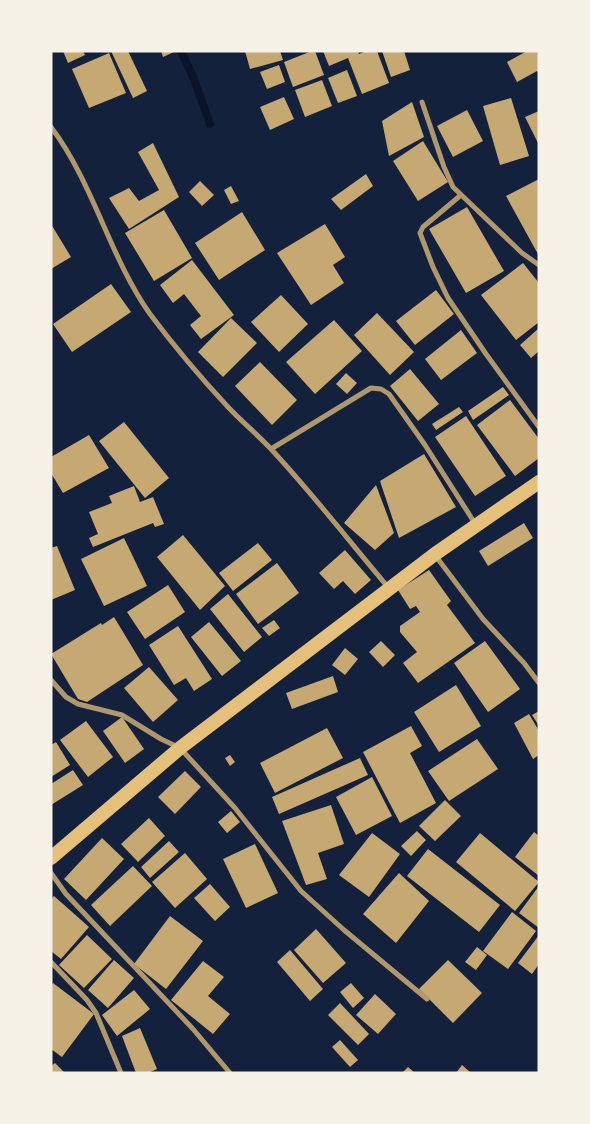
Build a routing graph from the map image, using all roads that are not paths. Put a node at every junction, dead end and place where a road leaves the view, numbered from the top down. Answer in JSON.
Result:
{"nodes":[{"id":1,"x":422,"y":102,"type":"dead end"},
{"id":2,"x":51,"y":127,"type":"edge"},
{"id":3,"x":460,"y":195,"type":"junction"},
{"id":4,"x":539,"y":265,"type":"edge"},
{"id":5,"x":539,"y":427,"type":"edge"},
{"id":6,"x":271,"y":449,"type":"junction"},
{"id":7,"x":539,"y":482,"type":"edge"},
{"id":8,"x":476,"y":525,"type":"junction"},
{"id":9,"x":435,"y":554,"type":"junction"},
{"id":10,"x":390,"y":590,"type":"junction"},
{"id":11,"x":51,"y":680,"type":"edge"},
{"id":12,"x":539,"y":683,"type":"edge"},
{"id":13,"x":180,"y":748,"type":"junction"},
{"id":14,"x":51,"y":858,"type":"edge"},
{"id":15,"x":51,"y":873,"type":"edge"},
{"id":16,"x":51,"y":962,"type":"edge"},
{"id":17,"x":427,"y":999,"type":"dead end"},
{"id":18,"x":121,"y":1073,"type":"edge"},
{"id":19,"x":230,"y":1073,"type":"edge"}],
"edges":[{"from":1,"to":3,"type":"street"},
{"from":2,"to":6,"type":"street"},
{"from":3,"to":4,"type":"street"},
{"from":3,"to":5,"type":"street"},
{"from":6,"to":8,"type":"street"},
{"from":6,"to":10,"type":"street"},
{"from":7,"to":8,"type":"highway"},
{"from":8,"to":9,"type":"highway"},
{"from":9,"to":10,"type":"highway"},
{"from":9,"to":12,"type":"street"},
{"from":10,"to":13,"type":"highway"},
{"from":11,"to":13,"type":"street"},
{"from":13,"to":14,"type":"highway"},
{"from":13,"to":17,"type":"street"},
{"from":15,"to":19,"type":"street"},
{"from":16,"to":18,"type":"street"}]}
